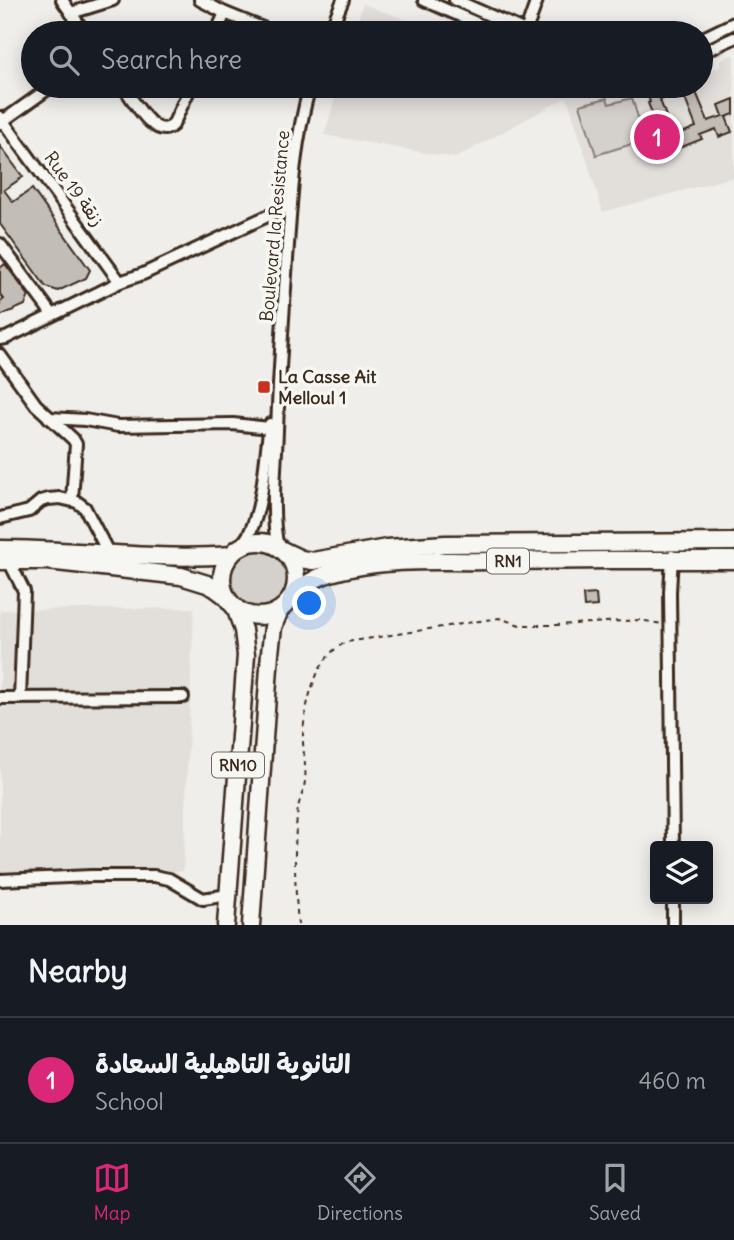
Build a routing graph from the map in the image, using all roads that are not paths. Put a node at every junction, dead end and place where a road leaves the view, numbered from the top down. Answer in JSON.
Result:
{"nodes":[{"id":1,"x":62,"y":0,"type":"edge"},
{"id":2,"x":113,"y":0,"type":"edge"},
{"id":3,"x":200,"y":0,"type":"edge"},
{"id":4,"x":343,"y":0,"type":"edge"},
{"id":5,"x":424,"y":0,"type":"edge"},
{"id":6,"x":455,"y":0,"type":"edge"},
{"id":7,"x":537,"y":0,"type":"edge"},
{"id":8,"x":71,"y":13,"type":"junction"},
{"id":9,"x":225,"y":13,"type":"junction"},
{"id":10,"x":77,"y":21,"type":"edge"},
{"id":11,"x":221,"y":21,"type":"edge"},
{"id":12,"x":245,"y":21,"type":"edge"},
{"id":13,"x":334,"y":21,"type":"edge"},
{"id":14,"x":472,"y":21,"type":"edge"},
{"id":15,"x":503,"y":21,"type":"edge"},
{"id":16,"x":531,"y":21,"type":"edge"},
{"id":17,"x":734,"y":23,"type":"edge"},
{"id":18,"x":713,"y":33,"type":"edge"},
{"id":19,"x":734,"y":38,"type":"edge"},
{"id":20,"x":713,"y":48,"type":"edge"},
{"id":21,"x":34,"y":98,"type":"edge"},
{"id":22,"x":132,"y":98,"type":"edge"},
{"id":23,"x":185,"y":98,"type":"edge"},
{"id":24,"x":307,"y":98,"type":"edge"},
{"id":25,"x":1,"y":120,"type":"edge"},
{"id":26,"x":291,"y":205,"type":"junction"},
{"id":27,"x":0,"y":244,"type":"edge"},
{"id":28,"x":120,"y":282,"type":"junction"},
{"id":29,"x":52,"y":314,"type":"junction"},
{"id":30,"x":0,"y":339,"type":"edge"},
{"id":31,"x":0,"y":355,"type":"edge"},
{"id":32,"x":280,"y":370,"type":"junction"},
{"id":33,"x":49,"y":418,"type":"junction"},
{"id":34,"x":270,"y":428,"type":"junction"},
{"id":35,"x":72,"y":500,"type":"junction"},
{"id":36,"x":0,"y":519,"type":"edge"},
{"id":37,"x":734,"y":542,"type":"edge"},
{"id":38,"x":672,"y":543,"type":"junction"},
{"id":39,"x":280,"y":548,"type":"junction"},
{"id":40,"x":234,"y":552,"type":"junction"},
{"id":41,"x":109,"y":554,"type":"junction"},
{"id":42,"x":3,"y":557,"type":"edge"},
{"id":43,"x":672,"y":560,"type":"junction"},
{"id":44,"x":734,"y":560,"type":"edge"},
{"id":45,"x":231,"y":602,"type":"junction"},
{"id":46,"x":285,"y":604,"type":"junction"},
{"id":47,"x":183,"y":696,"type":"dead end"},
{"id":48,"x":0,"y":698,"type":"edge"},
{"id":49,"x":20,"y":698,"type":"junction"},
{"id":50,"x":673,"y":841,"type":"edge"},
{"id":51,"x":0,"y":880,"type":"edge"},
{"id":52,"x":228,"y":895,"type":"junction"},
{"id":53,"x":673,"y":904,"type":"edge"},
{"id":54,"x":226,"y":925,"type":"edge"},
{"id":55,"x":251,"y":925,"type":"edge"},
{"id":56,"x":673,"y":925,"type":"edge"}],
"edges":[{"from":1,"to":8,"type":"street"},
{"from":2,"to":8,"type":"street"},
{"from":3,"to":9,"type":"street"},
{"from":4,"to":13,"type":"street"},
{"from":5,"to":14,"type":"street"},
{"from":6,"to":15,"type":"street"},
{"from":7,"to":16,"type":"street"},
{"from":8,"to":10,"type":"street"},
{"from":9,"to":11,"type":"street"},
{"from":9,"to":12,"type":"street"},
{"from":17,"to":18,"type":"street"},
{"from":19,"to":20,"type":"street"},
{"from":21,"to":25,"type":"street"},
{"from":22,"to":23,"type":"street"},
{"from":24,"to":26,"type":"street","name":"Boulevard la Resistance"},
{"from":25,"to":28,"type":"street","name":"Rue 19 زنقة"},
{"from":26,"to":28,"type":"street"},
{"from":26,"to":32,"type":"street","name":"Boulevard la Resistance"},
{"from":27,"to":29,"type":"street"},
{"from":28,"to":29,"type":"street"},
{"from":29,"to":30,"type":"street"},
{"from":31,"to":33,"type":"street"},
{"from":32,"to":34,"type":"street","name":"Boulevard la Resistance"},
{"from":32,"to":39,"type":"street","name":"Boulevard la Resistance"},
{"from":33,"to":34,"type":"street"},
{"from":33,"to":35,"type":"street"},
{"from":34,"to":40,"type":"street","name":"Boulevard la Resistance"},
{"from":35,"to":36,"type":"street"},
{"from":35,"to":41,"type":"street"},
{"from":37,"to":38,"type":"highway","number":"RN1"},
{"from":38,"to":39,"type":"highway","number":"RN1"},
{"from":38,"to":43,"type":"street"},
{"from":39,"to":40,"type":"highway","number":"RN1"},
{"from":39,"to":46,"type":"highway"},
{"from":40,"to":41,"type":"highway","number":"RN1"},
{"from":40,"to":45,"type":"highway"},
{"from":41,"to":42,"type":"highway","number":"RN1"},
{"from":42,"to":45,"type":"highway"},
{"from":42,"to":49,"type":"street"},
{"from":43,"to":44,"type":"highway","number":"RN1"},
{"from":43,"to":46,"type":"highway","number":"RN1"},
{"from":43,"to":50,"type":"street"},
{"from":45,"to":46,"type":"highway"},
{"from":45,"to":52,"type":"highway","number":"RN10"},
{"from":46,"to":55,"type":"highway","number":"RN10"},
{"from":47,"to":49,"type":"street"},
{"from":48,"to":49,"type":"street"},
{"from":51,"to":52,"type":"street"},
{"from":52,"to":54,"type":"highway","number":"RN10"},
{"from":53,"to":56,"type":"street"}]}
